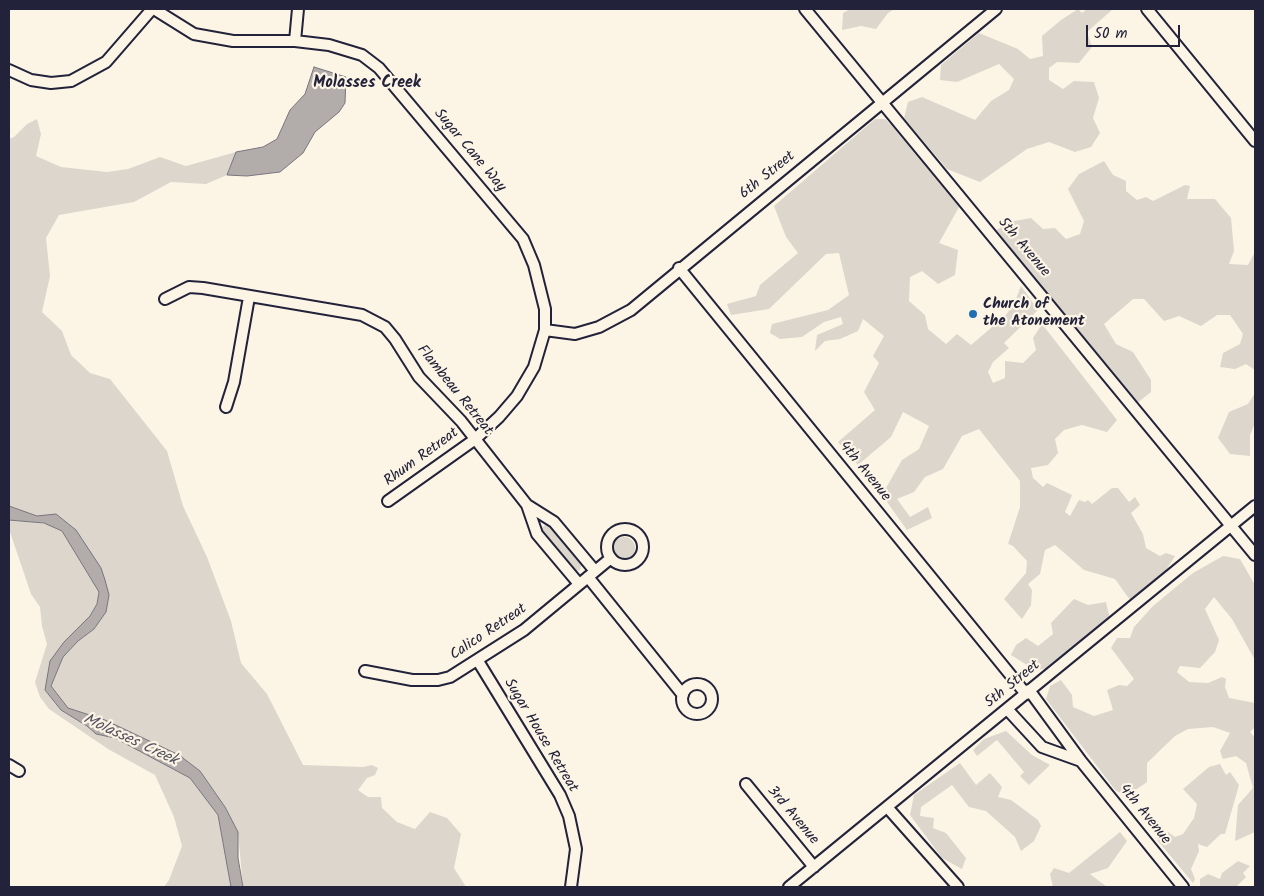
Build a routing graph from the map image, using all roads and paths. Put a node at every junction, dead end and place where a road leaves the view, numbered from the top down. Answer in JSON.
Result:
{"nodes":[{"id":1,"x":153,"y":9,"type":"edge"},
{"id":2,"x":298,"y":9,"type":"edge"},
{"id":3,"x":804,"y":9,"type":"edge"},
{"id":4,"x":996,"y":9,"type":"edge"},
{"id":5,"x":1147,"y":9,"type":"edge"},
{"id":6,"x":295,"y":41,"type":"junction"},
{"id":7,"x":9,"y":70,"type":"edge"},
{"id":8,"x":882,"y":103,"type":"junction"},
{"id":9,"x":1255,"y":141,"type":"edge"},
{"id":10,"x":679,"y":268,"type":"junction"},
{"id":11,"x":249,"y":297,"type":"junction"},
{"id":12,"x":165,"y":299,"type":"dead end"},
{"id":13,"x":545,"y":330,"type":"junction"},
{"id":14,"x":226,"y":407,"type":"dead end"},
{"id":15,"x":474,"y":440,"type":"junction"},
{"id":16,"x":388,"y":501,"type":"dead end"},
{"id":17,"x":527,"y":505,"type":"junction"},
{"id":18,"x":1255,"y":506,"type":"edge"},
{"id":19,"x":1232,"y":526,"type":"junction"},
{"id":20,"x":1255,"y":555,"type":"edge"},
{"id":21,"x":611,"y":558,"type":"dead end"},
{"id":22,"x":592,"y":574,"type":"junction"},
{"id":23,"x":579,"y":584,"type":"junction"},
{"id":24,"x":478,"y":661,"type":"junction"},
{"id":25,"x":365,"y":671,"type":"dead end"},
{"id":26,"x":1028,"y":692,"type":"junction"},
{"id":27,"x":683,"y":695,"type":"dead end"},
{"id":28,"x":1008,"y":709,"type":"junction"},
{"id":29,"x":1081,"y":761,"type":"junction"},
{"id":30,"x":9,"y":765,"type":"edge"},
{"id":31,"x":19,"y":771,"type":"dead end"},
{"id":32,"x":746,"y":784,"type":"dead end"},
{"id":33,"x":887,"y":807,"type":"junction"},
{"id":34,"x":814,"y":867,"type":"junction"},
{"id":35,"x":571,"y":887,"type":"edge"},
{"id":36,"x":789,"y":887,"type":"edge"},
{"id":37,"x":958,"y":887,"type":"edge"},
{"id":38,"x":1183,"y":887,"type":"edge"}],
"edges":[{"from":1,"to":6,"type":"street","name":"Sugar Cane Way"},
{"from":1,"to":7,"type":"street"},
{"from":2,"to":6,"type":"street"},
{"from":3,"to":8,"type":"street","name":"5th Avenue"},
{"from":4,"to":8,"type":"street","name":"6th Street"},
{"from":5,"to":9,"type":"street"},
{"from":6,"to":13,"type":"street","name":"Sugar Cane Way"},
{"from":8,"to":10,"type":"street","name":"6th Street"},
{"from":8,"to":19,"type":"street","name":"5th Avenue"},
{"from":10,"to":13,"type":"street","name":"6th Street"},
{"from":10,"to":26,"type":"street","name":"4th Avenue"},
{"from":11,"to":12,"type":"street","name":"Flambeau Retreat"},
{"from":11,"to":14,"type":"street"},
{"from":11,"to":15,"type":"street","name":"Flambeau Retreat"},
{"from":13,"to":15,"type":"street","name":"Sugar Cane Way"},
{"from":15,"to":16,"type":"street","name":"Rhum Retreat"},
{"from":15,"to":17,"type":"street","name":"Flambeau Retreat"},
{"from":17,"to":22,"type":"street"},
{"from":17,"to":23,"type":"street","name":"Flambeau Retreat"},
{"from":18,"to":19,"type":"street","name":"5th Street"},
{"from":19,"to":20,"type":"street","name":"5th Avenue"},
{"from":19,"to":26,"type":"street","name":"5th Street"},
{"from":21,"to":22,"type":"street","name":"Calico Retreat"},
{"from":22,"to":23,"type":"street","name":"Calico Retreat"},
{"from":22,"to":27,"type":"street"},
{"from":23,"to":24,"type":"street","name":"Calico Retreat"},
{"from":24,"to":25,"type":"street","name":"Calico Retreat"},
{"from":24,"to":35,"type":"street","name":"Sugar House Retreat"},
{"from":26,"to":28,"type":"street","name":"5th Street"},
{"from":26,"to":29,"type":"street","name":"4th Avenue"},
{"from":28,"to":29,"type":"street"},
{"from":28,"to":33,"type":"street","name":"5th Street"},
{"from":29,"to":38,"type":"street","name":"4th Avenue"},
{"from":30,"to":31,"type":"street"},
{"from":32,"to":34,"type":"street","name":"3rd Avenue"},
{"from":33,"to":34,"type":"street","name":"5th Street"},
{"from":33,"to":37,"type":"street"},
{"from":34,"to":36,"type":"street","name":"5th Street"}]}
